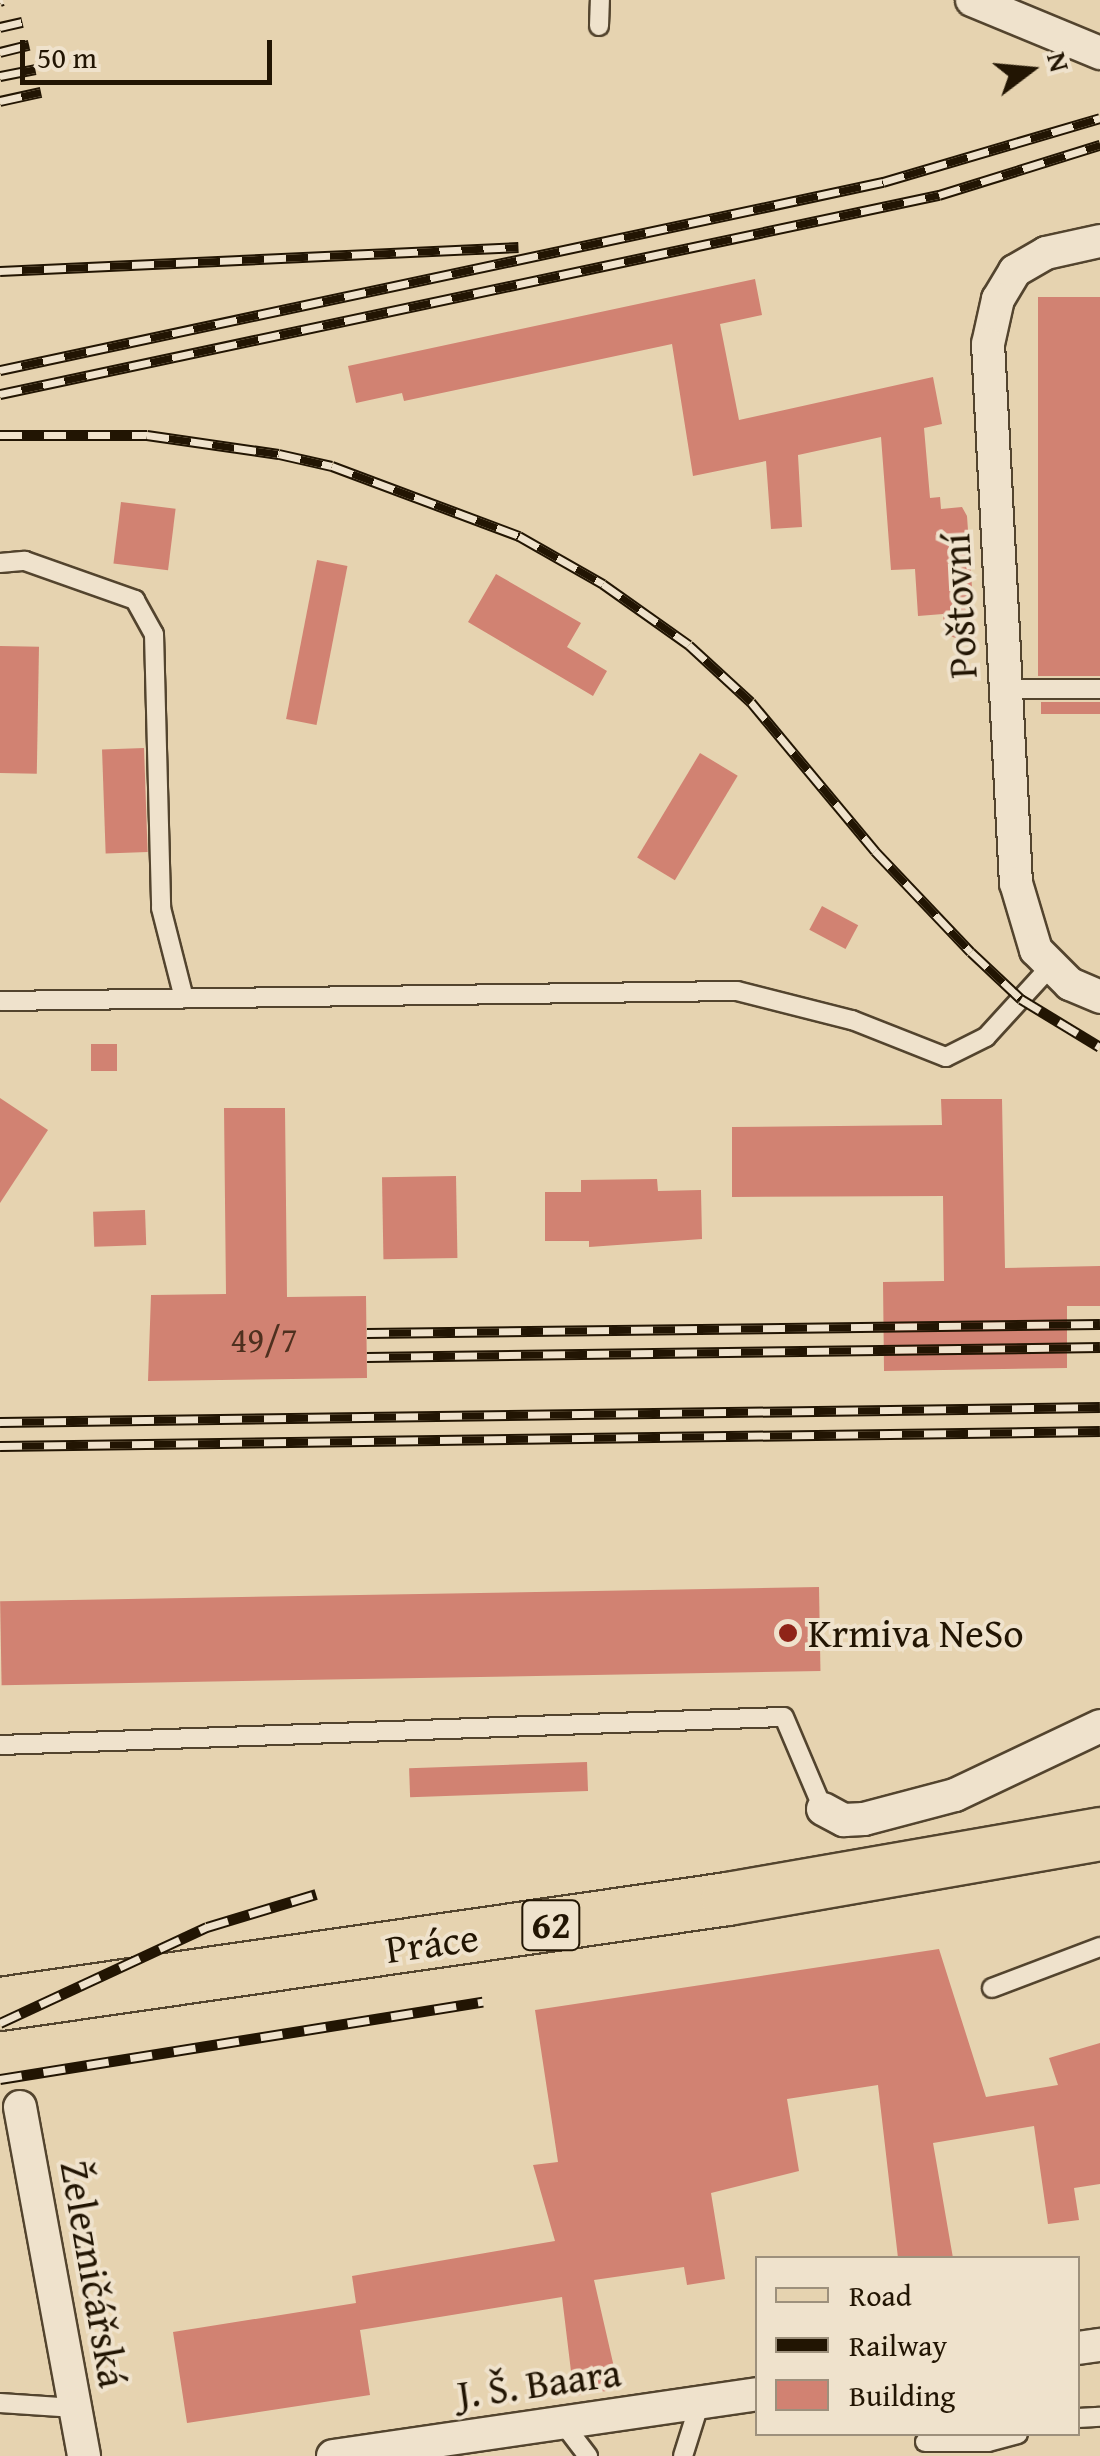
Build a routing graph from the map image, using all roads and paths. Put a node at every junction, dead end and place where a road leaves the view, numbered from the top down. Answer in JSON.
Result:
{"nodes":[{"id":1,"x":600,"y":0,"type":"edge"},
{"id":2,"x":972,"y":0,"type":"edge"},
{"id":3,"x":598,"y":26,"type":"dead end"},
{"id":4,"x":1100,"y":53,"type":"edge"},
{"id":5,"x":1100,"y":241,"type":"edge"},
{"id":6,"x":0,"y":563,"type":"edge"},
{"id":7,"x":1006,"y":689,"type":"junction"},
{"id":8,"x":1100,"y":689,"type":"edge"},
{"id":9,"x":1049,"y":968,"type":"junction"},
{"id":10,"x":1100,"y":997,"type":"edge"},
{"id":11,"x":184,"y":998,"type":"junction"},
{"id":12,"x":0,"y":1001,"type":"edge"},
{"id":13,"x":1100,"y":1726,"type":"edge"},
{"id":14,"x":0,"y":1745,"type":"edge"},
{"id":15,"x":823,"y":1809,"type":"joint"},
{"id":16,"x":1100,"y":1834,"type":"edge"},
{"id":17,"x":1100,"y":1948,"type":"edge"},
{"id":18,"x":992,"y":1988,"type":"dead end"},
{"id":19,"x":0,"y":2004,"type":"edge"},
{"id":20,"x":20,"y":2107,"type":"dead end"},
{"id":21,"x":755,"y":2394,"type":"edge"},
{"id":22,"x":700,"y":2402,"type":"junction"},
{"id":23,"x":0,"y":2403,"type":"edge"},
{"id":24,"x":76,"y":2408,"type":"junction"},
{"id":25,"x":562,"y":2422,"type":"junction"},
{"id":26,"x":1010,"y":2436,"type":"edge"},
{"id":27,"x":925,"y":2442,"type":"dead end"},
{"id":28,"x":84,"y":2456,"type":"edge"},
{"id":29,"x":333,"y":2456,"type":"edge"},
{"id":30,"x":588,"y":2456,"type":"edge"},
{"id":31,"x":683,"y":2456,"type":"edge"}],
"edges":[{"from":1,"to":3,"type":"lane"},
{"from":2,"to":4,"type":"street"},
{"from":5,"to":7,"type":"street","name":"Poštovní"},
{"from":6,"to":11,"type":"lane"},
{"from":7,"to":8,"type":"lane"},
{"from":7,"to":9,"type":"street","name":"Poštovní"},
{"from":9,"to":10,"type":"street"},
{"from":9,"to":11,"type":"lane"},
{"from":11,"to":12,"type":"lane"},
{"from":13,"to":15,"type":"street"},
{"from":14,"to":15,"type":"lane"},
{"from":16,"to":19,"type":"main road","name":"Práce","number":"62"},
{"from":17,"to":18,"type":"lane"},
{"from":20,"to":24,"type":"street","name":"Železničářská"},
{"from":21,"to":22,"type":"street","name":"J. Š. Baara"},
{"from":22,"to":25,"type":"street","name":"J. Š. Baara"},
{"from":22,"to":31,"type":"lane"},
{"from":23,"to":24,"type":"lane"},
{"from":24,"to":28,"type":"street","name":"Železničářská"},
{"from":25,"to":29,"type":"street","name":"J. Š. Baara"},
{"from":25,"to":30,"type":"lane"},
{"from":26,"to":27,"type":"lane"}]}
